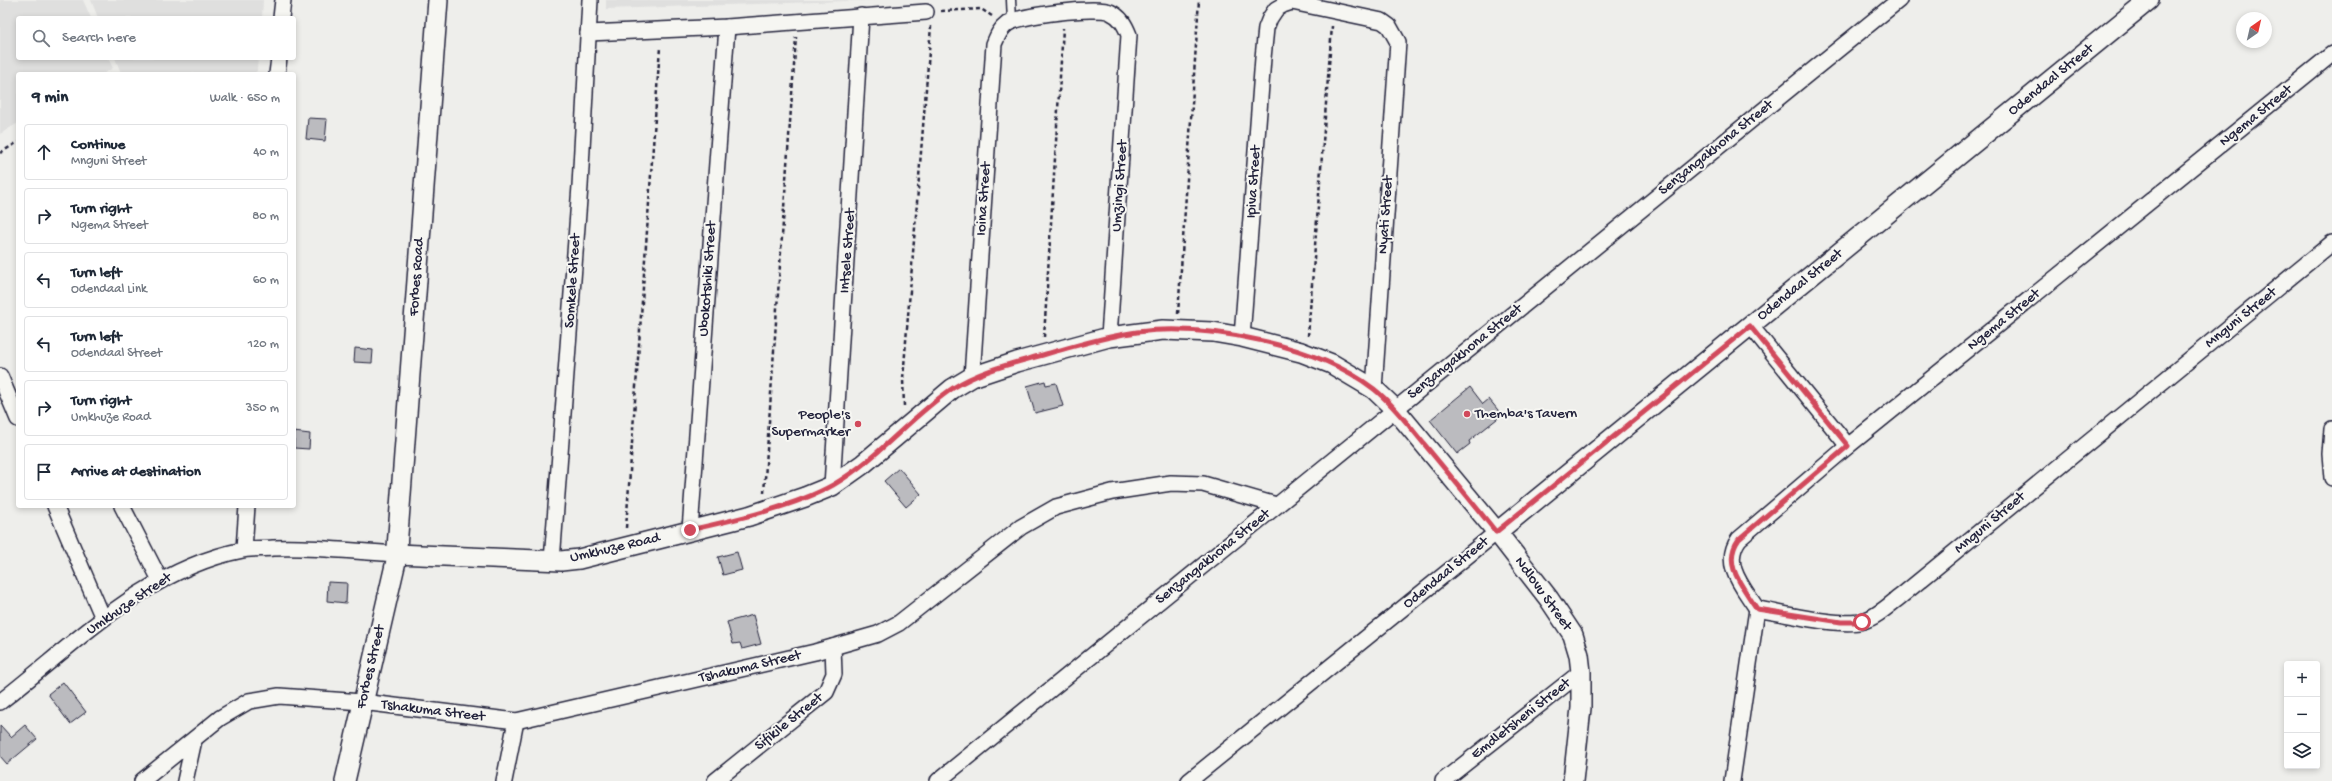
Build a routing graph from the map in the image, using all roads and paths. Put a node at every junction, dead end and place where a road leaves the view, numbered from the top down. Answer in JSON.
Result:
{"nodes":[{"id":1,"x":283,"y":0,"type":"edge"},
{"id":2,"x":438,"y":0,"type":"edge"},
{"id":3,"x":590,"y":0,"type":"edge"},
{"id":4,"x":1011,"y":0,"type":"edge"},
{"id":5,"x":1199,"y":0,"type":"edge"},
{"id":6,"x":1899,"y":0,"type":"edge"},
{"id":7,"x":2149,"y":0,"type":"edge"},
{"id":8,"x":1108,"y":5,"type":"edge"},
{"id":9,"x":1333,"y":10,"type":"junction"},
{"id":10,"x":929,"y":12,"type":"junction"},
{"id":11,"x":1064,"y":12,"type":"junction"},
{"id":12,"x":281,"y":16,"type":"edge"},
{"id":13,"x":861,"y":16,"type":"junction"},
{"id":14,"x":797,"y":22,"type":"junction"},
{"id":15,"x":1010,"y":22,"type":"junction"},
{"id":16,"x":727,"y":28,"type":"junction"},
{"id":17,"x":661,"y":30,"type":"junction"},
{"id":18,"x":588,"y":33,"type":"junction"},
{"id":19,"x":2332,"y":54,"type":"edge"},
{"id":20,"x":279,"y":60,"type":"edge"},
{"id":21,"x":278,"y":72,"type":"edge"},
{"id":22,"x":16,"y":143,"type":"edge"},
{"id":23,"x":0,"y":153,"type":"edge"},
{"id":24,"x":2332,"y":243,"type":"edge"},
{"id":25,"x":1750,"y":326,"type":"junction"},
{"id":26,"x":1177,"y":330,"type":"junction"},
{"id":27,"x":1109,"y":337,"type":"junction"},
{"id":28,"x":1242,"y":337,"type":"junction"},
{"id":29,"x":1043,"y":355,"type":"junction"},
{"id":30,"x":1307,"y":355,"type":"junction"},
{"id":31,"x":0,"y":376,"type":"edge"},
{"id":32,"x":972,"y":377,"type":"junction"},
{"id":33,"x":1374,"y":389,"type":"junction"},
{"id":34,"x":1395,"y":409,"type":"junction"},
{"id":35,"x":16,"y":414,"type":"edge"},
{"id":36,"x":905,"y":428,"type":"junction"},
{"id":37,"x":2332,"y":429,"type":"edge"},
{"id":38,"x":1848,"y":446,"type":"junction"},
{"id":39,"x":2332,"y":478,"type":"edge"},
{"id":40,"x":832,"y":486,"type":"junction"},
{"id":41,"x":1276,"y":505,"type":"junction"},
{"id":42,"x":56,"y":508,"type":"edge"},
{"id":43,"x":123,"y":508,"type":"edge"},
{"id":44,"x":247,"y":508,"type":"edge"},
{"id":45,"x":762,"y":511,"type":"junction"},
{"id":46,"x":690,"y":530,"type":"junction"},
{"id":47,"x":1496,"y":532,"type":"junction"},
{"id":48,"x":625,"y":547,"type":"junction"},
{"id":49,"x":244,"y":549,"type":"junction"},
{"id":50,"x":397,"y":554,"type":"junction"},
{"id":51,"x":552,"y":561,"type":"junction"},
{"id":52,"x":160,"y":580,"type":"junction"},
{"id":53,"x":1757,"y":609,"type":"junction"},
{"id":54,"x":103,"y":618,"type":"junction"},
{"id":55,"x":833,"y":647,"type":"junction"},
{"id":56,"x":1581,"y":672,"type":"junction"},
{"id":57,"x":1,"y":699,"type":"edge"},
{"id":58,"x":362,"y":702,"type":"junction"},
{"id":59,"x":516,"y":721,"type":"junction"},
{"id":60,"x":194,"y":740,"type":"junction"},
{"id":61,"x":142,"y":781,"type":"edge"},
{"id":62,"x":185,"y":781,"type":"edge"},
{"id":63,"x":345,"y":781,"type":"edge"},
{"id":64,"x":504,"y":781,"type":"edge"},
{"id":65,"x":715,"y":781,"type":"edge"},
{"id":66,"x":938,"y":781,"type":"edge"},
{"id":67,"x":1190,"y":781,"type":"edge"},
{"id":68,"x":1443,"y":781,"type":"edge"},
{"id":69,"x":1573,"y":781,"type":"edge"},
{"id":70,"x":1732,"y":781,"type":"edge"}],
"edges":[{"from":1,"to":12,"type":"street"},
{"from":2,"to":50,"type":"street","name":"Forbes Road"},
{"from":3,"to":18,"type":"street","name":"Somkele Street"},
{"from":4,"to":15,"type":"lane"},
{"from":5,"to":26,"type":"path"},
{"from":6,"to":34,"type":"street","name":"Senzangakhona Street"},
{"from":7,"to":25,"type":"street","name":"Odendaal Street"},
{"from":8,"to":11,"type":"street"},
{"from":8,"to":27,"type":"street","name":"Umzingi Street"},
{"from":9,"to":28,"type":"street","name":"Ipiva Street"},
{"from":9,"to":30,"type":"path"},
{"from":9,"to":33,"type":"street","name":"Nyati Street"},
{"from":10,"to":13,"type":"street"},
{"from":10,"to":15,"type":"path"},
{"from":10,"to":36,"type":"path"},
{"from":11,"to":15,"type":"street"},
{"from":11,"to":29,"type":"path"},
{"from":13,"to":14,"type":"street"},
{"from":13,"to":40,"type":"street","name":"Intsele Street"},
{"from":14,"to":16,"type":"street"},
{"from":14,"to":45,"type":"path"},
{"from":15,"to":32,"type":"street","name":"Ioina Street"},
{"from":16,"to":17,"type":"street"},
{"from":16,"to":46,"type":"street","name":"Ubokotshiki Street"},
{"from":17,"to":18,"type":"street"},
{"from":17,"to":48,"type":"path"},
{"from":18,"to":51,"type":"street","name":"Somkele Street"},
{"from":19,"to":38,"type":"street","name":"Ngema Street"},
{"from":20,"to":21,"type":"street"},
{"from":22,"to":23,"type":"path"},
{"from":24,"to":53,"type":"street","name":"Mnguni Street"},
{"from":25,"to":38,"type":"street"},
{"from":25,"to":47,"type":"street","name":"Odendaal Street"},
{"from":26,"to":27,"type":"street","name":"Umkhuze Road"},
{"from":26,"to":28,"type":"street","name":"Umkhuze Road"},
{"from":27,"to":29,"type":"street","name":"Umkhuze Road"},
{"from":28,"to":30,"type":"street","name":"Umkhuze Road"},
{"from":29,"to":32,"type":"street","name":"Umkhuze Road"},
{"from":30,"to":33,"type":"street","name":"Umkhuze Road"},
{"from":31,"to":35,"type":"street"},
{"from":32,"to":36,"type":"street","name":"Umkhuze Road"},
{"from":33,"to":34,"type":"street","name":"Umkhuze Road"},
{"from":34,"to":41,"type":"street","name":"Senzangakhona Street"},
{"from":34,"to":47,"type":"street","name":"Umkhuze Road"},
{"from":36,"to":40,"type":"street","name":"Umkhuze Road"},
{"from":37,"to":39,"type":"street"},
{"from":38,"to":53,"type":"street","name":"Ngema Street"},
{"from":40,"to":45,"type":"street","name":"Umkhuze Road"},
{"from":41,"to":55,"type":"street","name":"Tshakuma Street"},
{"from":41,"to":66,"type":"street","name":"Senzangakhona Street"},
{"from":42,"to":54,"type":"street"},
{"from":43,"to":52,"type":"street"},
{"from":44,"to":49,"type":"street"},
{"from":45,"to":46,"type":"street","name":"Umkhuze Road"},
{"from":46,"to":48,"type":"street","name":"Umkhuze Road"},
{"from":47,"to":56,"type":"street","name":"Ndlovu Street"},
{"from":47,"to":67,"type":"street","name":"Odendaal Street"},
{"from":48,"to":51,"type":"street","name":"Umkhuze Road"},
{"from":49,"to":50,"type":"street","name":"Umkhuze Street"},
{"from":49,"to":52,"type":"street","name":"Umkhuze Street"},
{"from":50,"to":51,"type":"street","name":"Umkhuze Road"},
{"from":50,"to":58,"type":"street","name":"Forbes Street"},
{"from":52,"to":54,"type":"street","name":"Umkhuze Street"},
{"from":53,"to":70,"type":"street"},
{"from":54,"to":57,"type":"street","name":"Umkhuze Street"},
{"from":55,"to":59,"type":"street","name":"Tshakuma Street"},
{"from":55,"to":65,"type":"street","name":"Sifikile Street"},
{"from":56,"to":68,"type":"street","name":"Emdletsheni Street"},
{"from":56,"to":69,"type":"street","name":"Ndlovu Street"},
{"from":58,"to":59,"type":"street","name":"Tshakuma Street"},
{"from":58,"to":60,"type":"street","name":"Tshakuma Street"},
{"from":58,"to":63,"type":"street","name":"Forbes Street"},
{"from":59,"to":64,"type":"street"},
{"from":60,"to":61,"type":"street","name":"Tshakuma Street"},
{"from":60,"to":62,"type":"street"}]}
